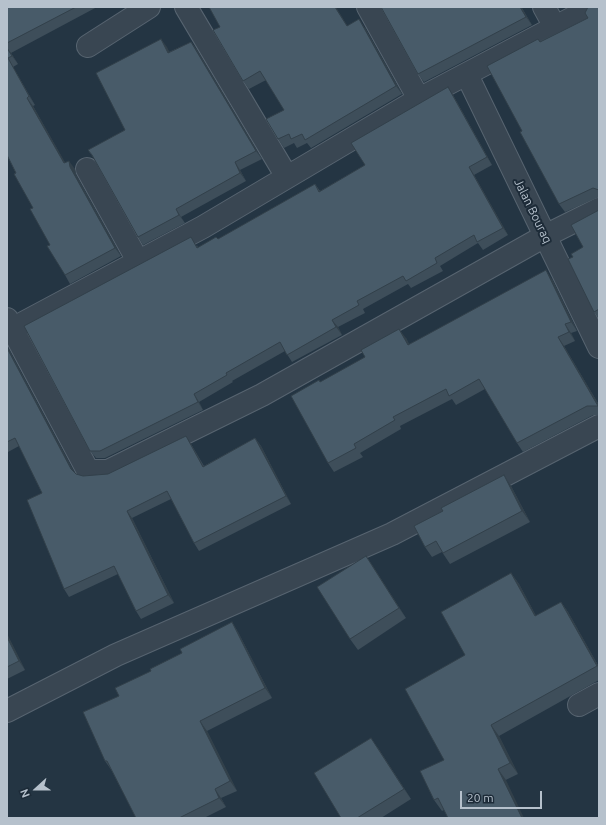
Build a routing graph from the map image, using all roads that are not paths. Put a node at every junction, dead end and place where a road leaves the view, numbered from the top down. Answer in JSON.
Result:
{"nodes":[{"id":1,"x":149,"y":7,"type":"edge"},
{"id":2,"x":186,"y":7,"type":"edge"},
{"id":3,"x":368,"y":7,"type":"edge"},
{"id":4,"x":544,"y":7,"type":"edge"},
{"id":5,"x":582,"y":13,"type":"dead end"},
{"id":6,"x":556,"y":27,"type":"junction"},
{"id":7,"x":88,"y":46,"type":"dead end"},
{"id":8,"x":467,"y":75,"type":"junction"},
{"id":9,"x":419,"y":99,"type":"junction"},
{"id":10,"x":87,"y":168,"type":"dead end"},
{"id":11,"x":287,"y":177,"type":"junction"},
{"id":12,"x":599,"y":209,"type":"edge"},
{"id":13,"x":545,"y":236,"type":"junction"},
{"id":14,"x":138,"y":261,"type":"junction"},
{"id":15,"x":10,"y":324,"type":"edge"},
{"id":16,"x":599,"y":347,"type":"edge"},
{"id":17,"x":599,"y":426,"type":"edge"},
{"id":18,"x":599,"y":694,"type":"edge"},
{"id":19,"x":579,"y":705,"type":"dead end"},
{"id":20,"x":7,"y":711,"type":"edge"}],
"edges":[{"from":1,"to":7,"type":"street"},
{"from":2,"to":11,"type":"street"},
{"from":3,"to":9,"type":"street"},
{"from":4,"to":6,"type":"street"},
{"from":5,"to":6,"type":"street"},
{"from":6,"to":8,"type":"street"},
{"from":8,"to":9,"type":"street"},
{"from":8,"to":13,"type":"street","name":"Jalan Bouraq"},
{"from":9,"to":11,"type":"street"},
{"from":10,"to":14,"type":"street"},
{"from":11,"to":14,"type":"street"},
{"from":12,"to":13,"type":"street"},
{"from":13,"to":15,"type":"street"},
{"from":13,"to":16,"type":"street","name":"Jalan Bouraq"},
{"from":14,"to":15,"type":"street"},
{"from":17,"to":20,"type":"street"},
{"from":18,"to":19,"type":"street"}]}
